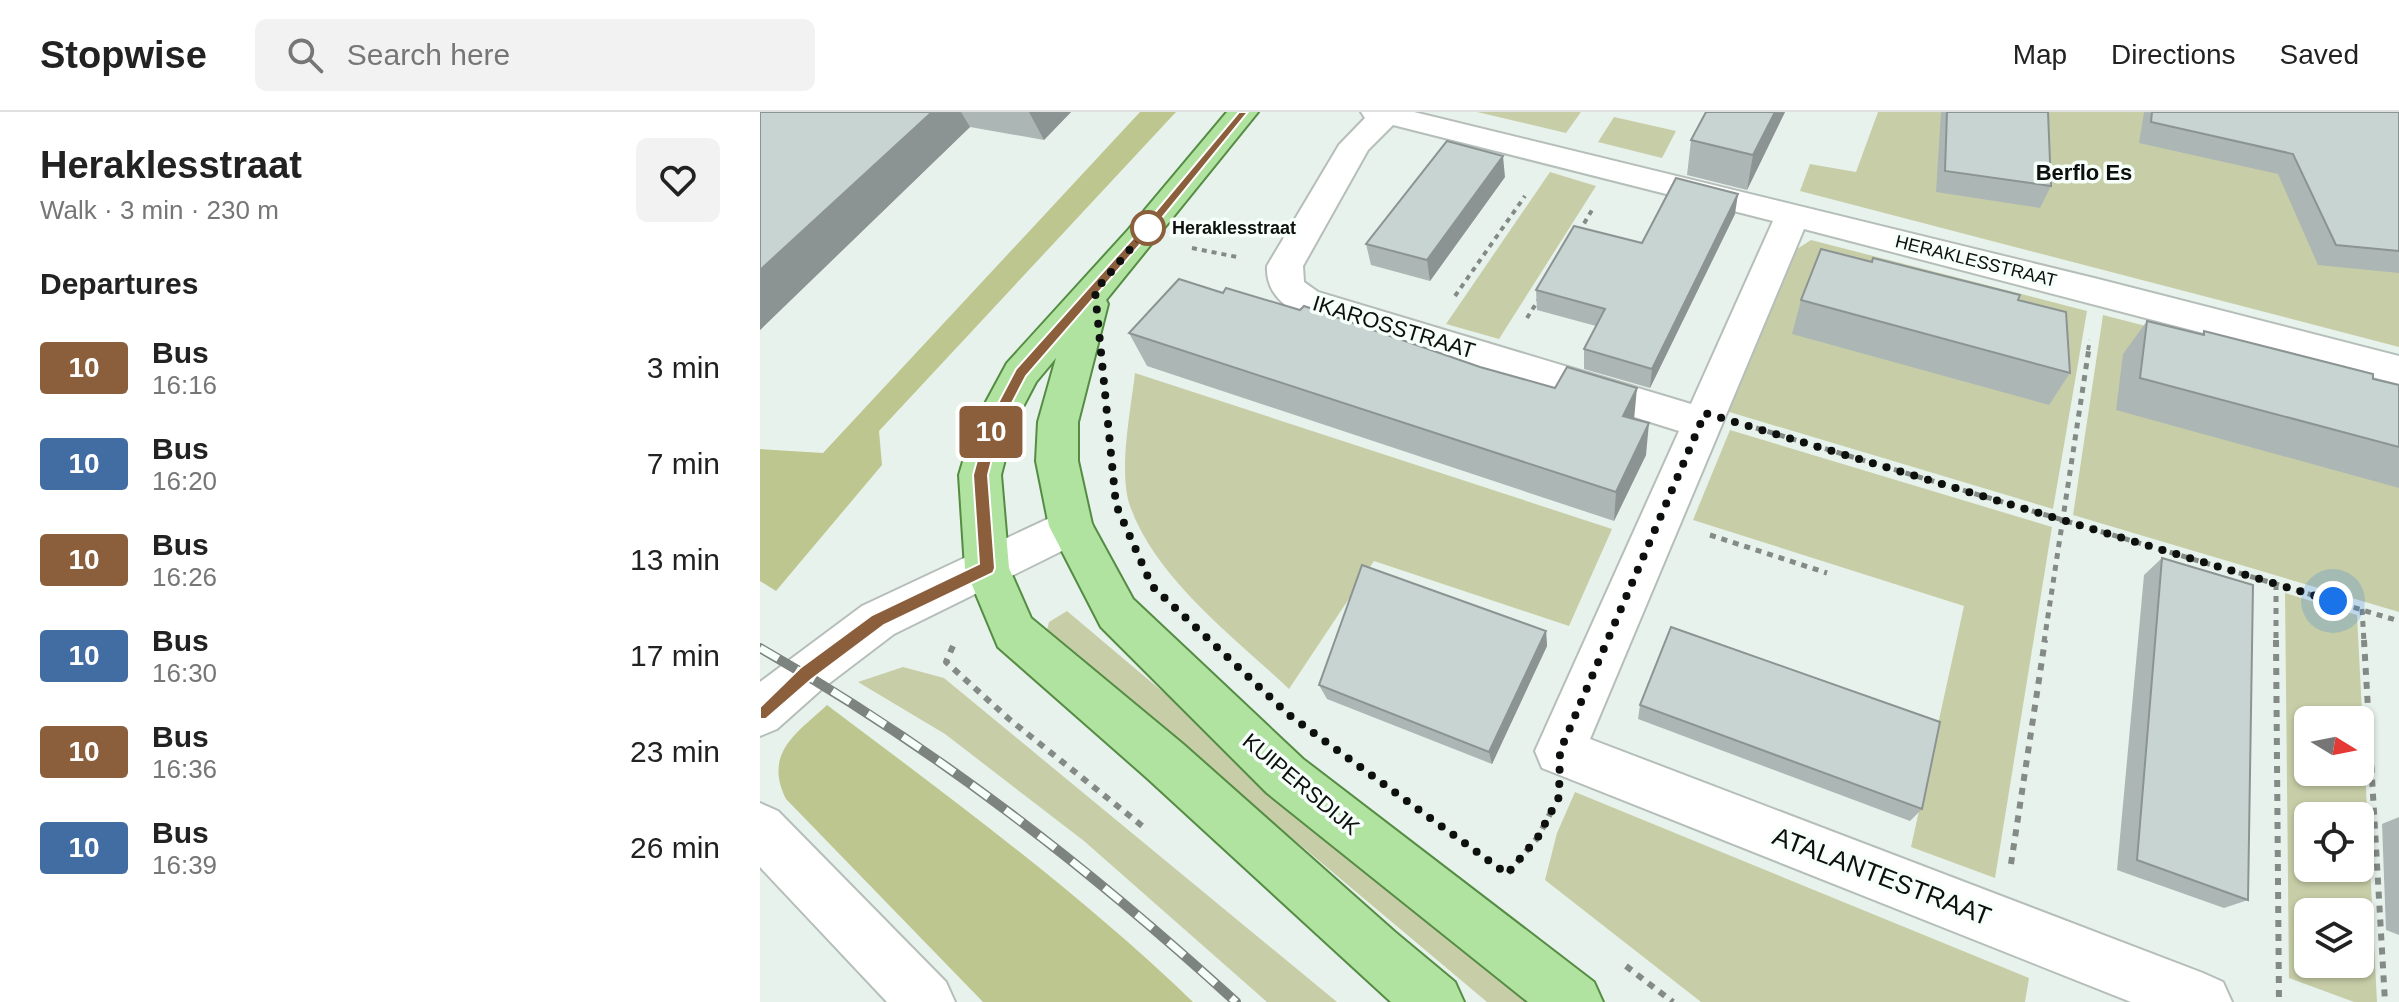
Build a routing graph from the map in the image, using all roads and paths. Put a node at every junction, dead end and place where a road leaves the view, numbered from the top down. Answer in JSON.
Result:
{"nodes":[{"id":1,"x":1243,"y":112,"type":"edge"},
{"id":2,"x":1381,"y":113,"type":"edge"},
{"id":3,"x":1552,"y":155,"type":"junction"},
{"id":4,"x":1616,"y":171,"type":"junction"},
{"id":5,"x":1793,"y":215,"type":"junction"},
{"id":6,"x":1575,"y":238,"type":"edge"},
{"id":7,"x":1196,"y":248,"type":"dead end"},
{"id":8,"x":1242,"y":258,"type":"dead end"},
{"id":9,"x":1095,"y":291,"type":"junction"},
{"id":10,"x":2098,"y":291,"type":"junction"},
{"id":11,"x":1543,"y":292,"type":"edge"},
{"id":12,"x":1427,"y":336,"type":"junction"},
{"id":13,"x":1502,"y":360,"type":"junction"},
{"id":14,"x":2399,"y":370,"type":"edge"},
{"id":15,"x":1703,"y":418,"type":"junction"},
{"id":16,"x":2063,"y":520,"type":"junction"},
{"id":17,"x":1071,"y":526,"type":"junction"},
{"id":18,"x":1696,"y":530,"type":"dead end"},
{"id":19,"x":987,"y":568,"type":"junction"},
{"id":20,"x":1827,"y":573,"type":"dead end"},
{"id":21,"x":2276,"y":584,"type":"junction"},
{"id":22,"x":2362,"y":609,"type":"junction"},
{"id":23,"x":2399,"y":621,"type":"edge"},
{"id":24,"x":760,"y":713,"type":"edge"},
{"id":25,"x":1560,"y":751,"type":"junction"},
{"id":26,"x":760,"y":829,"type":"edge"},
{"id":27,"x":1494,"y":865,"type":"dead end"},
{"id":28,"x":1507,"y":874,"type":"junction"},
{"id":29,"x":1519,"y":883,"type":"dead end"},
{"id":30,"x":2002,"y":924,"type":"junction"},
{"id":31,"x":1614,"y":956,"type":"dead end"},
{"id":32,"x":926,"y":1002,"type":"edge"},
{"id":33,"x":1435,"y":1002,"type":"edge"},
{"id":34,"x":1574,"y":1002,"type":"edge"},
{"id":35,"x":1673,"y":1002,"type":"edge"},
{"id":36,"x":2203,"y":1002,"type":"edge"},
{"id":37,"x":2279,"y":1002,"type":"edge"},
{"id":38,"x":2385,"y":1002,"type":"edge"}],
"edges":[{"from":1,"to":9,"type":"main road"},
{"from":2,"to":3,"type":"street","name":"HERAKLESSTRAAT"},
{"from":2,"to":12,"type":"street","name":"IKAROSSTRAAT"},
{"from":3,"to":4,"type":"street","name":"HERAKLESSTRAAT"},
{"from":3,"to":12,"type":"path"},
{"from":4,"to":5,"type":"street","name":"HERAKLESSTRAAT"},
{"from":4,"to":6,"type":"path"},
{"from":5,"to":10,"type":"street","name":"HERAKLESSTRAAT"},
{"from":5,"to":15,"type":"street"},
{"from":7,"to":8,"type":"path"},
{"from":9,"to":17,"type":"main road","name":"KUIPERSDIJK"},
{"from":9,"to":19,"type":"main road"},
{"from":10,"to":14,"type":"street","name":"HERAKLESSTRAAT"},
{"from":10,"to":16,"type":"path"},
{"from":11,"to":13,"type":"path"},
{"from":12,"to":13,"type":"street","name":"IKAROSSTRAAT"},
{"from":13,"to":15,"type":"street","name":"IKAROSSTRAAT"},
{"from":15,"to":16,"type":"path"},
{"from":15,"to":25,"type":"street"},
{"from":16,"to":21,"type":"path"},
{"from":16,"to":30,"type":"path"},
{"from":17,"to":19,"type":"street"},
{"from":17,"to":34,"type":"main road","name":"KUIPERSDIJK"},
{"from":18,"to":20,"type":"path"},
{"from":19,"to":24,"type":"street"},
{"from":19,"to":33,"type":"main road"},
{"from":21,"to":22,"type":"path"},
{"from":21,"to":37,"type":"path"},
{"from":22,"to":23,"type":"path"},
{"from":22,"to":38,"type":"path"},
{"from":25,"to":28,"type":"path"},
{"from":25,"to":30,"type":"street","name":"ATALANTESTRAAT"},
{"from":26,"to":32,"type":"street"},
{"from":27,"to":28,"type":"path"},
{"from":28,"to":29,"type":"path"},
{"from":30,"to":36,"type":"street","name":"ATALANTESTRAAT"},
{"from":31,"to":35,"type":"path"}]}
